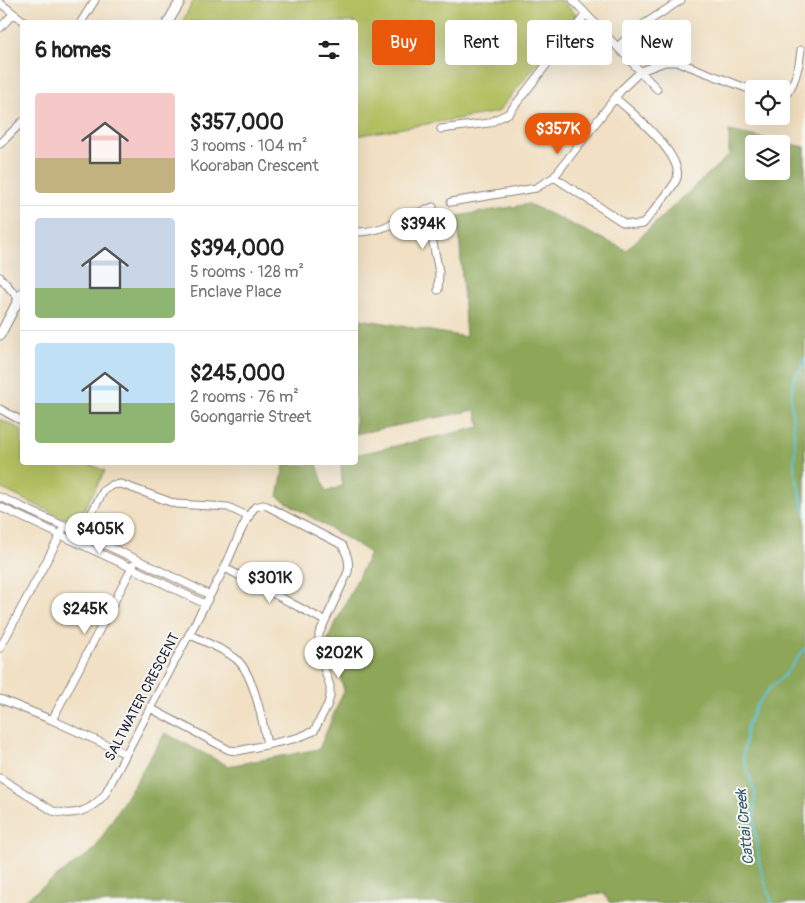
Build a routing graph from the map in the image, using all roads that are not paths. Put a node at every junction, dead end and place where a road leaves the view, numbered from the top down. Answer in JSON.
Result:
{"nodes":[{"id":1,"x":95,"y":0,"type":"edge"},
{"id":2,"x":181,"y":0,"type":"edge"},
{"id":3,"x":573,"y":0,"type":"edge"},
{"id":4,"x":681,"y":0,"type":"edge"},
{"id":5,"x":3,"y":8,"type":"edge"},
{"id":6,"x":13,"y":14,"type":"junction"},
{"id":7,"x":586,"y":14,"type":"junction"},
{"id":8,"x":21,"y":20,"type":"edge"},
{"id":9,"x":82,"y":20,"type":"edge"},
{"id":10,"x":169,"y":20,"type":"edge"},
{"id":11,"x":0,"y":28,"type":"edge"},
{"id":12,"x":617,"y":47,"type":"junction"},
{"id":13,"x":801,"y":50,"type":"dead end"},
{"id":14,"x":641,"y":71,"type":"junction"},
{"id":15,"x":745,"y":88,"type":"edge"},
{"id":16,"x":657,"y":89,"type":"dead end"},
{"id":17,"x":790,"y":90,"type":"edge"},
{"id":18,"x":615,"y":98,"type":"junction"},
{"id":19,"x":20,"y":124,"type":"edge"},
{"id":20,"x":441,"y":129,"type":"dead end"},
{"id":21,"x":0,"y":144,"type":"edge"},
{"id":22,"x":554,"y":177,"type":"junction"},
{"id":23,"x":451,"y":202,"type":"dead end"},
{"id":24,"x":358,"y":232,"type":"edge"},
{"id":25,"x":0,"y":277,"type":"edge"},
{"id":26,"x":438,"y":290,"type":"dead end"},
{"id":27,"x":20,"y":295,"type":"edge"},
{"id":28,"x":20,"y":298,"type":"edge"},
{"id":29,"x":0,"y":334,"type":"edge"},
{"id":30,"x":0,"y":409,"type":"edge"},
{"id":31,"x":20,"y":420,"type":"edge"},
{"id":32,"x":0,"y":496,"type":"edge"},
{"id":33,"x":0,"y":507,"type":"edge"},
{"id":34,"x":249,"y":517,"type":"junction"},
{"id":35,"x":64,"y":527,"type":"junction"},
{"id":36,"x":80,"y":534,"type":"junction"},
{"id":37,"x":60,"y":535,"type":"junction"},
{"id":38,"x":76,"y":542,"type":"junction"},
{"id":39,"x":136,"y":559,"type":"junction"},
{"id":40,"x":132,"y":568,"type":"junction"},
{"id":41,"x":225,"y":568,"type":"junction"},
{"id":42,"x":210,"y":595,"type":"junction"},
{"id":43,"x":205,"y":604,"type":"junction"},
{"id":44,"x":325,"y":621,"type":"junction"},
{"id":45,"x":189,"y":634,"type":"junction"},
{"id":46,"x":0,"y":648,"type":"edge"},
{"id":47,"x":0,"y":699,"type":"edge"},
{"id":48,"x":150,"y":708,"type":"junction"},
{"id":49,"x":52,"y":720,"type":"junction"},
{"id":50,"x":267,"y":745,"type":"junction"},
{"id":51,"x":126,"y":754,"type":"junction"},
{"id":52,"x":0,"y":778,"type":"edge"}],
"edges":[{"from":1,"to":9,"type":"street"},
{"from":2,"to":10,"type":"street"},
{"from":3,"to":7,"type":"street"},
{"from":4,"to":12,"type":"street"},
{"from":5,"to":6,"type":"street"},
{"from":6,"to":8,"type":"street"},
{"from":6,"to":11,"type":"street"},
{"from":7,"to":12,"type":"street"},
{"from":7,"to":20,"type":"street"},
{"from":12,"to":14,"type":"street"},
{"from":13,"to":17,"type":"street"},
{"from":14,"to":15,"type":"street"},
{"from":14,"to":16,"type":"street"},
{"from":14,"to":18,"type":"street"},
{"from":18,"to":22,"type":"street"},
{"from":18,"to":22,"type":"street"},
{"from":19,"to":21,"type":"street"},
{"from":22,"to":23,"type":"street"},
{"from":24,"to":26,"type":"street"},
{"from":25,"to":27,"type":"street"},
{"from":28,"to":29,"type":"street"},
{"from":30,"to":31,"type":"street"},
{"from":32,"to":35,"type":"street"},
{"from":33,"to":37,"type":"street"},
{"from":34,"to":36,"type":"street"},
{"from":34,"to":41,"type":"street","name":"SALTWATER CRESCENT"},
{"from":34,"to":44,"type":"street","name":"SALTWATER CRESCENT"},
{"from":35,"to":36,"type":"street"},
{"from":35,"to":37,"type":"street"},
{"from":36,"to":38,"type":"street"},
{"from":36,"to":39,"type":"street"},
{"from":37,"to":38,"type":"street"},
{"from":37,"to":46,"type":"street"},
{"from":38,"to":40,"type":"street"},
{"from":39,"to":40,"type":"street"},
{"from":39,"to":42,"type":"street"},
{"from":40,"to":43,"type":"street"},
{"from":40,"to":49,"type":"street"},
{"from":41,"to":42,"type":"street","name":"SALTWATER CRESCENT"},
{"from":41,"to":44,"type":"street"},
{"from":42,"to":43,"type":"street","name":"SALTWATER CRESCENT"},
{"from":43,"to":45,"type":"street","name":"SALTWATER CRESCENT"},
{"from":44,"to":50,"type":"street"},
{"from":45,"to":48,"type":"street","name":"SALTWATER CRESCENT"},
{"from":45,"to":50,"type":"street"},
{"from":47,"to":49,"type":"street"},
{"from":48,"to":50,"type":"street"},
{"from":48,"to":51,"type":"street","name":"SALTWATER CRESCENT"},
{"from":49,"to":51,"type":"street"},
{"from":51,"to":52,"type":"street","name":"SALTWATER CRESCENT"}]}
